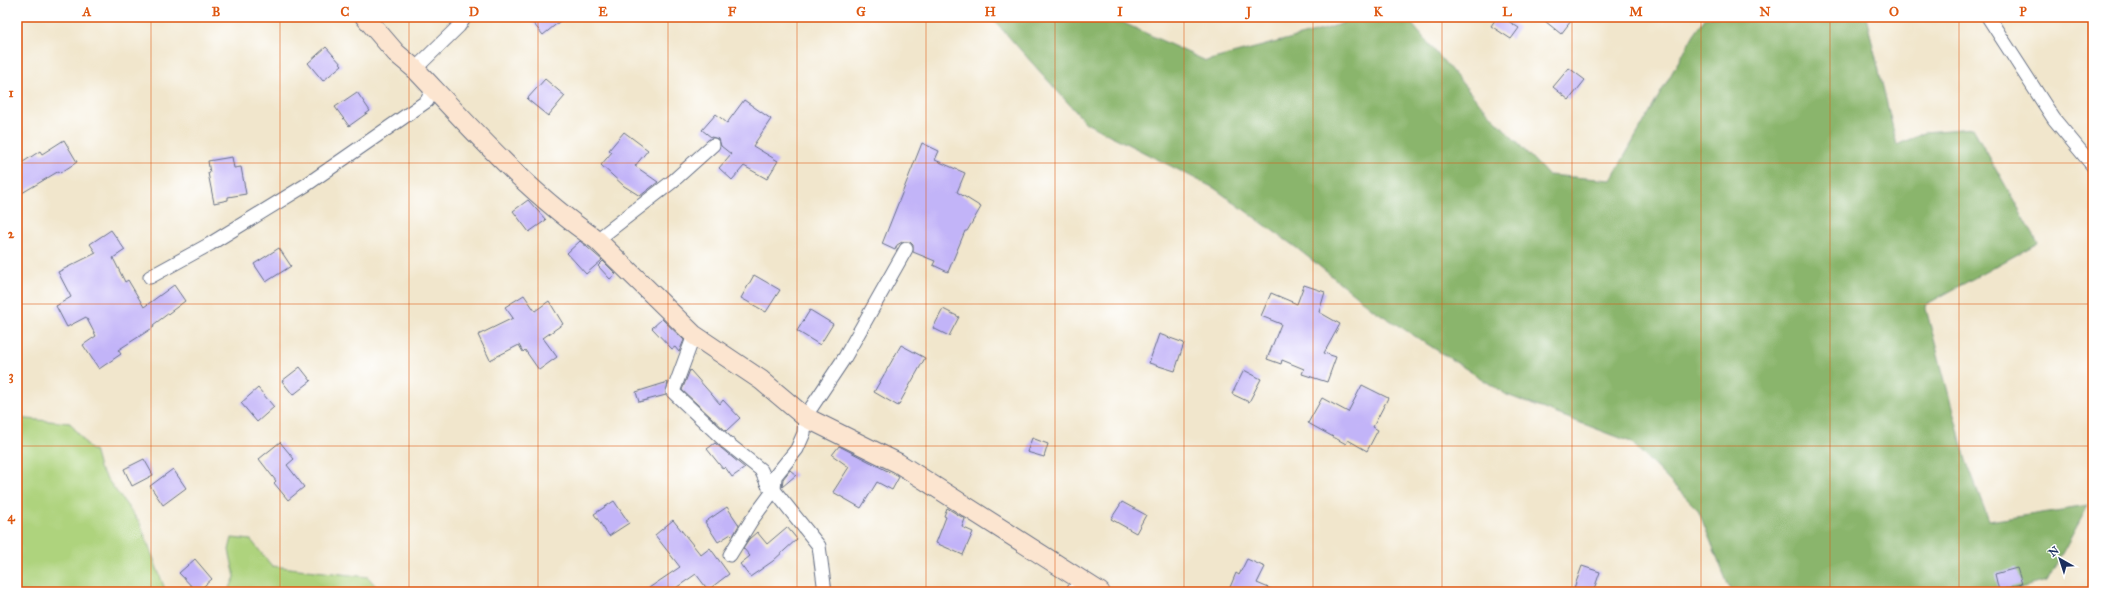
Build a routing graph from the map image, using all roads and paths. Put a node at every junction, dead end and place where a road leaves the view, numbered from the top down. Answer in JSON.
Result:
{"nodes":[{"id":1,"x":365,"y":17,"type":"edge"},
{"id":2,"x":465,"y":17,"type":"edge"},
{"id":3,"x":1988,"y":17,"type":"edge"},
{"id":4,"x":415,"y":69,"type":"junction"},
{"id":5,"x":433,"y":88,"type":"junction"},
{"id":6,"x":713,"y":145,"type":"dead end"},
{"id":7,"x":2093,"y":166,"type":"edge"},
{"id":8,"x":597,"y":240,"type":"junction"},
{"id":9,"x":906,"y":249,"type":"dead end"},
{"id":10,"x":150,"y":277,"type":"dead end"},
{"id":11,"x":694,"y":335,"type":"junction"},
{"id":12,"x":805,"y":417,"type":"junction"},
{"id":13,"x":771,"y":487,"type":"junction"},
{"id":14,"x":730,"y":555,"type":"dead end"},
{"id":15,"x":1078,"y":586,"type":"edge"},
{"id":16,"x":825,"y":592,"type":"edge"},
{"id":17,"x":1100,"y":592,"type":"edge"}],
"edges":[{"from":1,"to":4,"type":"street"},
{"from":2,"to":4,"type":"street"},
{"from":3,"to":7,"type":"street"},
{"from":4,"to":5,"type":"street"},
{"from":5,"to":8,"type":"street"},
{"from":5,"to":10,"type":"street"},
{"from":6,"to":8,"type":"street"},
{"from":8,"to":11,"type":"street"},
{"from":9,"to":12,"type":"street"},
{"from":11,"to":12,"type":"street"},
{"from":11,"to":13,"type":"street"},
{"from":12,"to":13,"type":"street"},
{"from":12,"to":15,"type":"street"},
{"from":13,"to":14,"type":"street"},
{"from":13,"to":16,"type":"street"},
{"from":15,"to":17,"type":"street"}]}
